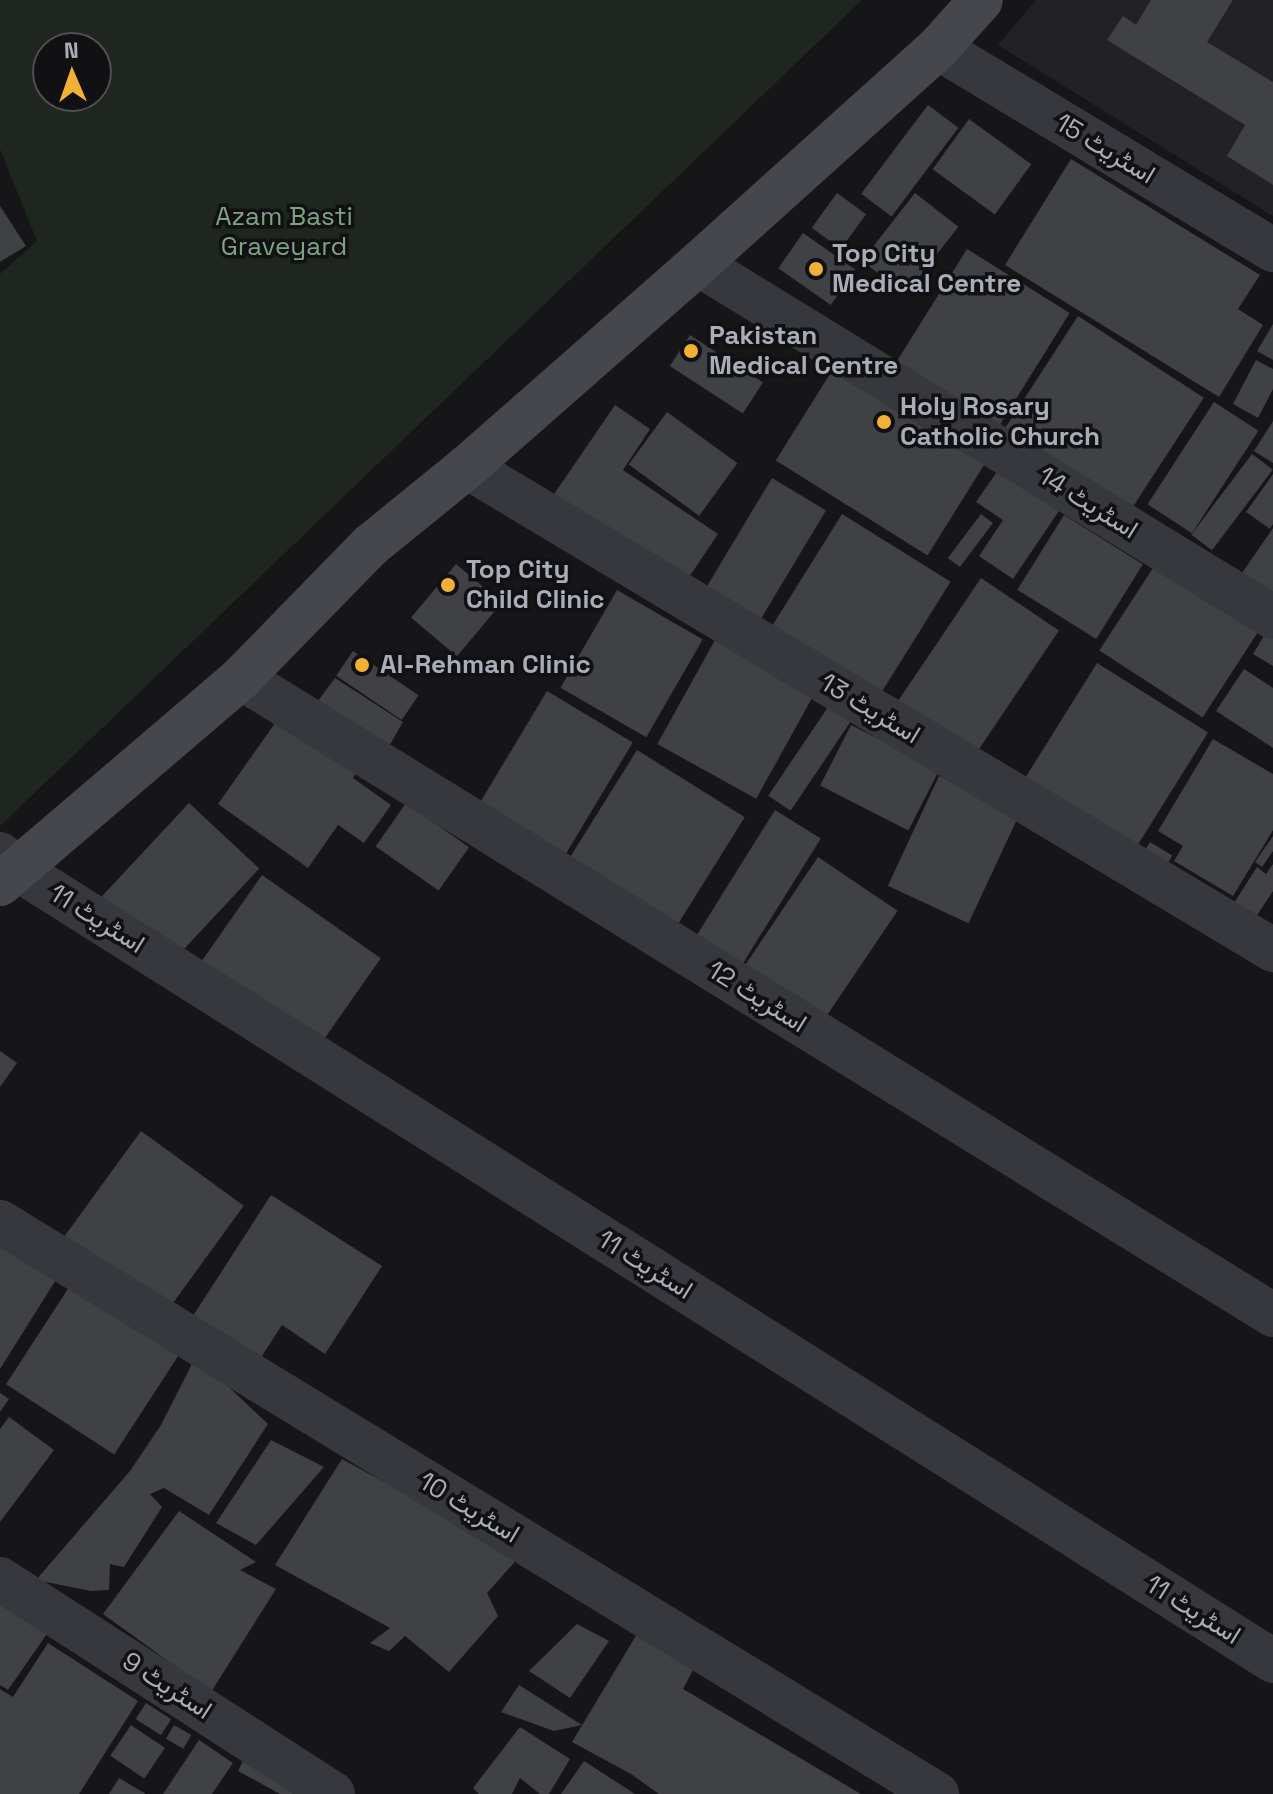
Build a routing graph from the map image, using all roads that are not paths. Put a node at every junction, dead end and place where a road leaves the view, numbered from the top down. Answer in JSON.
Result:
{"nodes":[{"id":1,"x":981,"y":0,"type":"edge"},
{"id":2,"x":938,"y":48,"type":"junction"},
{"id":3,"x":1273,"y":250,"type":"edge"},
{"id":4,"x":698,"y":264,"type":"junction"},
{"id":5,"x":467,"y":467,"type":"junction"},
{"id":6,"x":1273,"y":617,"type":"edge"},
{"id":7,"x":241,"y":678,"type":"junction"},
{"id":8,"x":6,"y":869,"type":"edge"},
{"id":9,"x":1273,"y":950,"type":"edge"},
{"id":10,"x":0,"y":1222,"type":"edge"},
{"id":11,"x":1273,"y":1315,"type":"edge"},
{"id":12,"x":0,"y":1579,"type":"edge"},
{"id":13,"x":1273,"y":1661,"type":"edge"},
{"id":14,"x":333,"y":1794,"type":"edge"},
{"id":15,"x":937,"y":1794,"type":"edge"}],
"edges":[{"from":1,"to":2,"type":"street"},
{"from":2,"to":3,"type":"street","name":"اسٹریٹ 15"},
{"from":2,"to":4,"type":"street"},
{"from":4,"to":5,"type":"street"},
{"from":4,"to":6,"type":"street","name":"اسٹریٹ 14"},
{"from":5,"to":7,"type":"street"},
{"from":5,"to":9,"type":"street","name":"اسٹریٹ 13"},
{"from":7,"to":8,"type":"street"},
{"from":7,"to":11,"type":"street","name":"اسٹریٹ 12"},
{"from":8,"to":13,"type":"street","name":"اسٹریٹ 11"},
{"from":10,"to":15,"type":"street","name":"اسٹریٹ 10"},
{"from":12,"to":14,"type":"street","name":"اسٹریٹ 9"}]}
